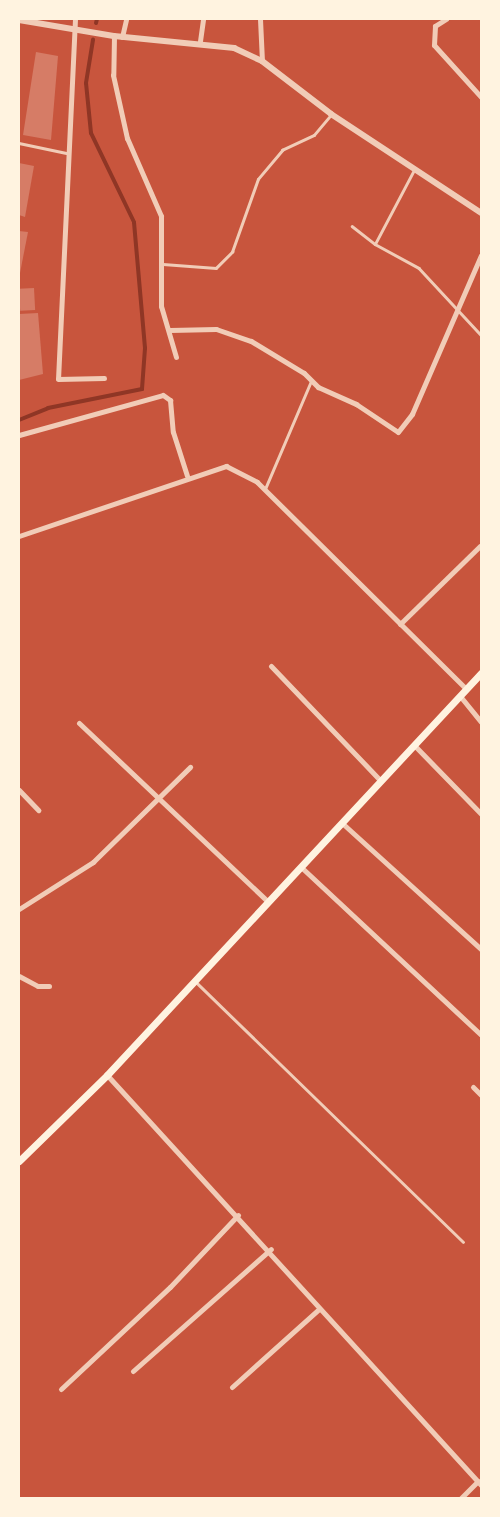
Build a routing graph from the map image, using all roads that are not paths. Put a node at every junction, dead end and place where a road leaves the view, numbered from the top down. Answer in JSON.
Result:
{"nodes":[{"id":1,"x":76,"y":19,"type":"edge"},
{"id":2,"x":126,"y":19,"type":"edge"},
{"id":3,"x":203,"y":19,"type":"edge"},
{"id":4,"x":260,"y":19,"type":"edge"},
{"id":5,"x":446,"y":19,"type":"edge"},
{"id":6,"x":19,"y":20,"type":"edge"},
{"id":7,"x":73,"y":30,"type":"junction"},
{"id":8,"x":114,"y":36,"type":"junction"},
{"id":9,"x":122,"y":37,"type":"junction"},
{"id":10,"x":200,"y":41,"type":"junction"},
{"id":11,"x":262,"y":60,"type":"junction"},
{"id":12,"x":481,"y":97,"type":"edge"},
{"id":13,"x":332,"y":114,"type":"junction"},
{"id":14,"x":19,"y":143,"type":"edge"},
{"id":15,"x":66,"y":153,"type":"junction"},
{"id":16,"x":414,"y":170,"type":"junction"},
{"id":17,"x":481,"y":213,"type":"edge"},
{"id":18,"x":352,"y":226,"type":"dead end"},
{"id":19,"x":375,"y":244,"type":"junction"},
{"id":20,"x":481,"y":255,"type":"edge"},
{"id":21,"x":163,"y":264,"type":"junction"},
{"id":22,"x":455,"y":310,"type":"junction"},
{"id":23,"x":170,"y":330,"type":"junction"},
{"id":24,"x":481,"y":335,"type":"edge"},
{"id":25,"x":176,"y":357,"type":"dead end"},
{"id":26,"x":104,"y":378,"type":"dead end"},
{"id":27,"x":311,"y":381,"type":"junction"},
{"id":28,"x":19,"y":435,"type":"edge"},
{"id":29,"x":187,"y":476,"type":"junction"},
{"id":30,"x":264,"y":490,"type":"junction"},
{"id":31,"x":19,"y":536,"type":"edge"},
{"id":32,"x":480,"y":546,"type":"dead end"},
{"id":33,"x":400,"y":624,"type":"junction"},
{"id":34,"x":271,"y":666,"type":"dead end"},
{"id":35,"x":481,"y":673,"type":"edge"},
{"id":36,"x":466,"y":689,"type":"junction"},
{"id":37,"x":460,"y":696,"type":"junction"},
{"id":38,"x":481,"y":722,"type":"edge"},
{"id":39,"x":79,"y":723,"type":"dead end"},
{"id":40,"x":414,"y":745,"type":"junction"},
{"id":41,"x":190,"y":767,"type":"dead end"},
{"id":42,"x":381,"y":781,"type":"junction"},
{"id":43,"x":19,"y":790,"type":"edge"},
{"id":44,"x":160,"y":797,"type":"junction"},
{"id":45,"x":38,"y":810,"type":"dead end"},
{"id":46,"x":481,"y":814,"type":"edge"},
{"id":47,"x":342,"y":823,"type":"junction"},
{"id":48,"x":301,"y":867,"type":"junction"},
{"id":49,"x":268,"y":902,"type":"junction"},
{"id":50,"x":19,"y":909,"type":"edge"},
{"id":51,"x":481,"y":949,"type":"edge"},
{"id":52,"x":19,"y":976,"type":"edge"},
{"id":53,"x":194,"y":980,"type":"junction"},
{"id":54,"x":49,"y":986,"type":"dead end"},
{"id":55,"x":481,"y":1035,"type":"edge"},
{"id":56,"x":107,"y":1075,"type":"junction"},
{"id":57,"x":473,"y":1087,"type":"dead end"},
{"id":58,"x":481,"y":1095,"type":"edge"},
{"id":59,"x":19,"y":1161,"type":"edge"},
{"id":60,"x":238,"y":1215,"type":"junction"},
{"id":61,"x":463,"y":1242,"type":"dead end"},
{"id":62,"x":271,"y":1249,"type":"junction"},
{"id":63,"x":320,"y":1309,"type":"junction"},
{"id":64,"x":133,"y":1371,"type":"dead end"},
{"id":65,"x":232,"y":1387,"type":"dead end"},
{"id":66,"x":61,"y":1389,"type":"dead end"},
{"id":67,"x":479,"y":1483,"type":"edge"},
{"id":68,"x":461,"y":1498,"type":"edge"}],
"edges":[{"from":1,"to":7,"type":"street"},
{"from":2,"to":9,"type":"street"},
{"from":3,"to":10,"type":"street"},
{"from":4,"to":11,"type":"street"},
{"from":5,"to":12,"type":"street"},
{"from":6,"to":7,"type":"street"},
{"from":7,"to":8,"type":"street"},
{"from":7,"to":15,"type":"street"},
{"from":8,"to":9,"type":"street"},
{"from":8,"to":21,"type":"street"},
{"from":9,"to":10,"type":"street"},
{"from":10,"to":11,"type":"street"},
{"from":11,"to":13,"type":"street"},
{"from":13,"to":16,"type":"street"},
{"from":13,"to":21,"type":"lane"},
{"from":14,"to":15,"type":"lane"},
{"from":15,"to":26,"type":"street"},
{"from":16,"to":17,"type":"street"},
{"from":16,"to":19,"type":"lane"},
{"from":18,"to":19,"type":"lane"},
{"from":19,"to":22,"type":"lane"},
{"from":20,"to":22,"type":"street"},
{"from":21,"to":23,"type":"street"},
{"from":22,"to":24,"type":"lane"},
{"from":22,"to":27,"type":"street"},
{"from":23,"to":25,"type":"street"},
{"from":23,"to":27,"type":"street"},
{"from":27,"to":30,"type":"lane"},
{"from":28,"to":29,"type":"street"},
{"from":29,"to":30,"type":"street"},
{"from":29,"to":31,"type":"street"},
{"from":30,"to":33,"type":"street"},
{"from":32,"to":33,"type":"street"},
{"from":33,"to":36,"type":"street"},
{"from":34,"to":42,"type":"street"},
{"from":35,"to":36,"type":"main road"},
{"from":36,"to":37,"type":"main road"},
{"from":37,"to":38,"type":"street"},
{"from":37,"to":40,"type":"main road"},
{"from":39,"to":44,"type":"street"},
{"from":40,"to":42,"type":"main road"},
{"from":40,"to":46,"type":"street"},
{"from":41,"to":44,"type":"street"},
{"from":42,"to":47,"type":"main road"},
{"from":43,"to":45,"type":"street"},
{"from":44,"to":49,"type":"street"},
{"from":44,"to":50,"type":"street"},
{"from":47,"to":48,"type":"main road"},
{"from":47,"to":51,"type":"street"},
{"from":48,"to":49,"type":"main road"},
{"from":48,"to":55,"type":"street"},
{"from":49,"to":53,"type":"main road"},
{"from":52,"to":54,"type":"street"},
{"from":53,"to":56,"type":"main road"},
{"from":53,"to":61,"type":"lane"},
{"from":56,"to":59,"type":"main road"},
{"from":56,"to":60,"type":"street"},
{"from":57,"to":58,"type":"street"},
{"from":60,"to":62,"type":"street"},
{"from":60,"to":66,"type":"street"},
{"from":62,"to":63,"type":"street"},
{"from":62,"to":64,"type":"street"},
{"from":63,"to":65,"type":"street"},
{"from":63,"to":67,"type":"street"},
{"from":67,"to":68,"type":"street"}]}
